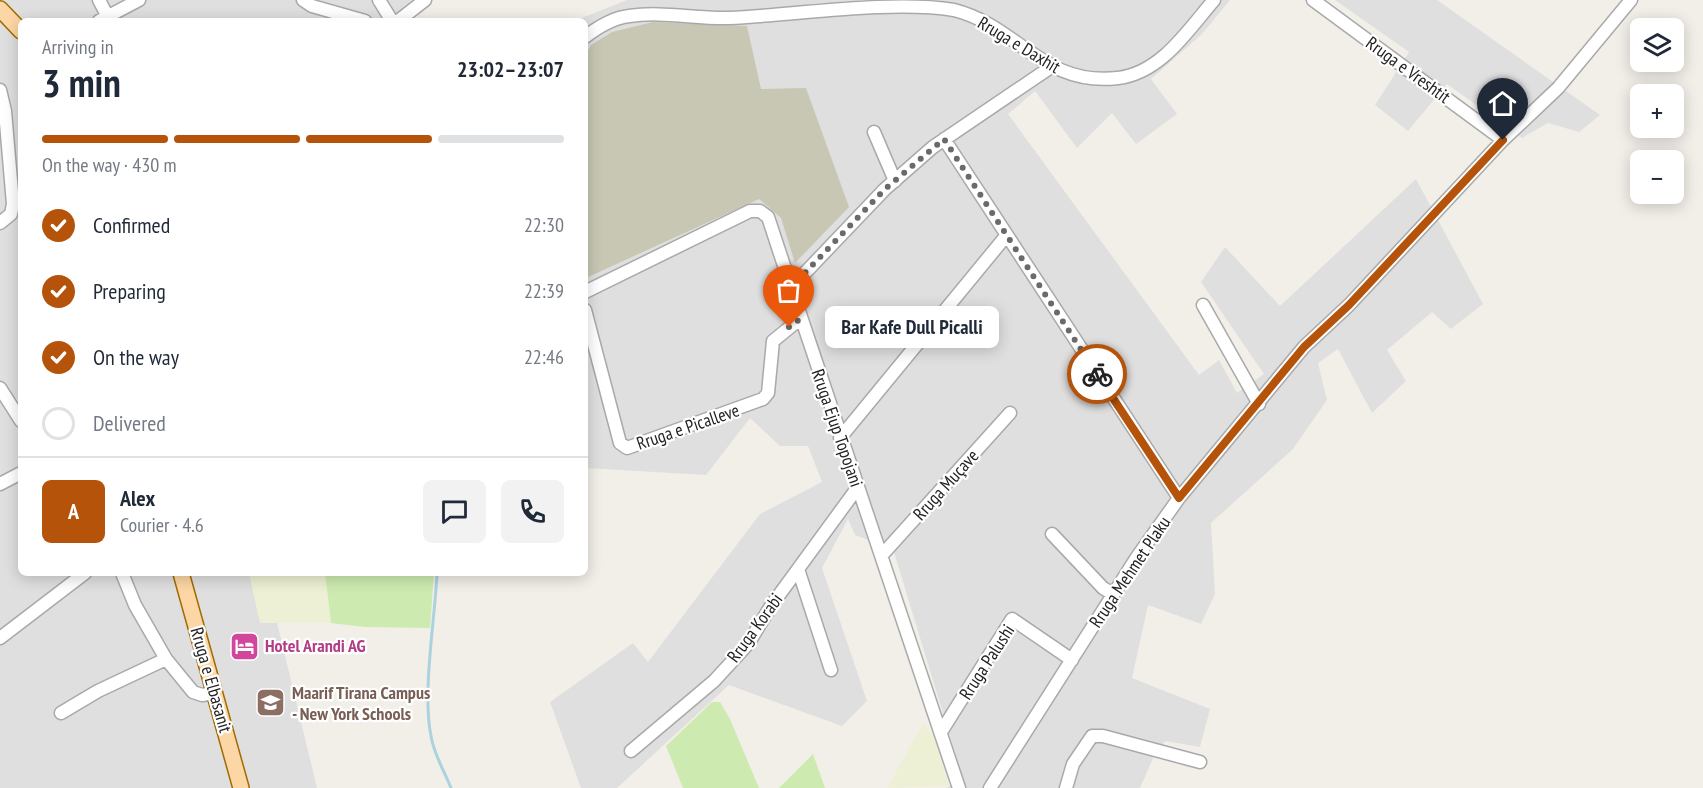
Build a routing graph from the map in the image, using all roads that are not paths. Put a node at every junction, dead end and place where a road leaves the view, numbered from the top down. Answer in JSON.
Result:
{"nodes":[{"id":1,"x":99,"y":0,"type":"edge"},
{"id":2,"x":139,"y":0,"type":"edge"},
{"id":3,"x":303,"y":0,"type":"edge"},
{"id":4,"x":379,"y":0,"type":"edge"},
{"id":5,"x":424,"y":0,"type":"edge"},
{"id":6,"x":1214,"y":0,"type":"edge"},
{"id":7,"x":1313,"y":0,"type":"edge"},
{"id":8,"x":1631,"y":0,"type":"edge"},
{"id":9,"x":0,"y":9,"type":"edge"},
{"id":10,"x":106,"y":18,"type":"edge"},
{"id":11,"x":108,"y":18,"type":"edge"},
{"id":12,"x":354,"y":18,"type":"edge"},
{"id":13,"x":390,"y":18,"type":"edge"},
{"id":14,"x":402,"y":18,"type":"edge"},
{"id":15,"x":18,"y":28,"type":"edge"},
{"id":16,"x":588,"y":35,"type":"edge"},
{"id":17,"x":1051,"y":67,"type":"junction"},
{"id":18,"x":0,"y":90,"type":"edge"},
{"id":19,"x":874,"y":132,"type":"dead end"},
{"id":20,"x":944,"y":139,"type":"junction"},
{"id":21,"x":1503,"y":140,"type":"junction"},
{"id":22,"x":895,"y":181,"type":"junction"},
{"id":23,"x":0,"y":223,"type":"edge"},
{"id":24,"x":1006,"y":236,"type":"junction"},
{"id":25,"x":588,"y":291,"type":"edge"},
{"id":26,"x":793,"y":293,"type":"junction"},
{"id":27,"x":1203,"y":305,"type":"dead end"},
{"id":28,"x":800,"y":319,"type":"junction"},
{"id":29,"x":588,"y":321,"type":"edge"},
{"id":30,"x":0,"y":388,"type":"edge"},
{"id":31,"x":1260,"y":404,"type":"junction"},
{"id":32,"x":1010,"y":413,"type":"dead end"},
{"id":33,"x":18,"y":416,"type":"edge"},
{"id":34,"x":840,"y":438,"type":"junction"},
{"id":35,"x":18,"y":475,"type":"edge"},
{"id":36,"x":0,"y":484,"type":"edge"},
{"id":37,"x":858,"y":487,"type":"junction"},
{"id":38,"x":1179,"y":498,"type":"junction"},
{"id":39,"x":1052,"y":534,"type":"dead end"},
{"id":40,"x":882,"y":555,"type":"junction"},
{"id":41,"x":798,"y":569,"type":"junction"},
{"id":42,"x":81,"y":576,"type":"edge"},
{"id":43,"x":123,"y":576,"type":"edge"},
{"id":44,"x":182,"y":576,"type":"edge"},
{"id":45,"x":1113,"y":594,"type":"junction"},
{"id":46,"x":0,"y":638,"type":"edge"},
{"id":47,"x":166,"y":659,"type":"junction"},
{"id":48,"x":1071,"y":660,"type":"junction"},
{"id":49,"x":831,"y":670,"type":"dead end"},
{"id":50,"x":215,"y":693,"type":"junction"},
{"id":51,"x":62,"y":713,"type":"dead end"},
{"id":52,"x":941,"y":732,"type":"junction"},
{"id":53,"x":631,"y":751,"type":"dead end"},
{"id":54,"x":1200,"y":762,"type":"dead end"},
{"id":55,"x":241,"y":788,"type":"edge"},
{"id":56,"x":959,"y":788,"type":"edge"},
{"id":57,"x":990,"y":788,"type":"edge"},
{"id":58,"x":1066,"y":788,"type":"edge"}],
"edges":[{"from":1,"to":10,"type":"street"},
{"from":2,"to":11,"type":"street"},
{"from":3,"to":12,"type":"street"},
{"from":4,"to":13,"type":"street"},
{"from":5,"to":14,"type":"street"},
{"from":6,"to":17,"type":"street","name":"Rruga e Daxhit"},
{"from":7,"to":21,"type":"street","name":"Rruga e Vreshtit"},
{"from":8,"to":21,"type":"street","name":"Rruga Mehmet Plaku"},
{"from":9,"to":15,"type":"main road"},
{"from":16,"to":17,"type":"street","name":"Rruga e Daxhit"},
{"from":17,"to":20,"type":"street"},
{"from":18,"to":23,"type":"street"},
{"from":19,"to":22,"type":"street"},
{"from":20,"to":22,"type":"street"},
{"from":20,"to":24,"type":"street"},
{"from":21,"to":31,"type":"street","name":"Rruga Mehmet Plaku"},
{"from":22,"to":26,"type":"street"},
{"from":24,"to":34,"type":"street"},
{"from":24,"to":38,"type":"street"},
{"from":25,"to":26,"type":"street"},
{"from":26,"to":28,"type":"street","name":"Rruga Ejup Topojani"},
{"from":27,"to":31,"type":"street"},
{"from":28,"to":29,"type":"street","name":"Rruga e Picalleve"},
{"from":28,"to":34,"type":"street","name":"Rruga Ejup Topojani"},
{"from":30,"to":33,"type":"street"},
{"from":31,"to":38,"type":"street","name":"Rruga Mehmet Plaku"},
{"from":32,"to":40,"type":"street","name":"Rruga Muçave"},
{"from":34,"to":37,"type":"street","name":"Rruga Ejup Topojani"},
{"from":35,"to":36,"type":"street"},
{"from":37,"to":40,"type":"street","name":"Rruga Ejup Topojani"},
{"from":37,"to":41,"type":"street","name":"Rruga Korabi"},
{"from":38,"to":45,"type":"street","name":"Rruga Mehmet Plaku"},
{"from":39,"to":45,"type":"street"},
{"from":40,"to":52,"type":"street","name":"Rruga Ejup Topojani"},
{"from":41,"to":49,"type":"street"},
{"from":41,"to":53,"type":"street","name":"Rruga Korabi"},
{"from":42,"to":46,"type":"street"},
{"from":43,"to":47,"type":"street"},
{"from":44,"to":50,"type":"main road","name":"Rruga e Elbasanit"},
{"from":45,"to":48,"type":"street","name":"Rruga Mehmet Plaku"},
{"from":47,"to":50,"type":"street"},
{"from":47,"to":51,"type":"street"},
{"from":48,"to":52,"type":"street","name":"Rruga Palushi"},
{"from":48,"to":57,"type":"street","name":"Rruga Mehmet Plaku"},
{"from":50,"to":55,"type":"main road","name":"Rruga e Elbasanit"},
{"from":52,"to":56,"type":"street","name":"Rruga Ejup Topojani"},
{"from":54,"to":58,"type":"street"}]}
